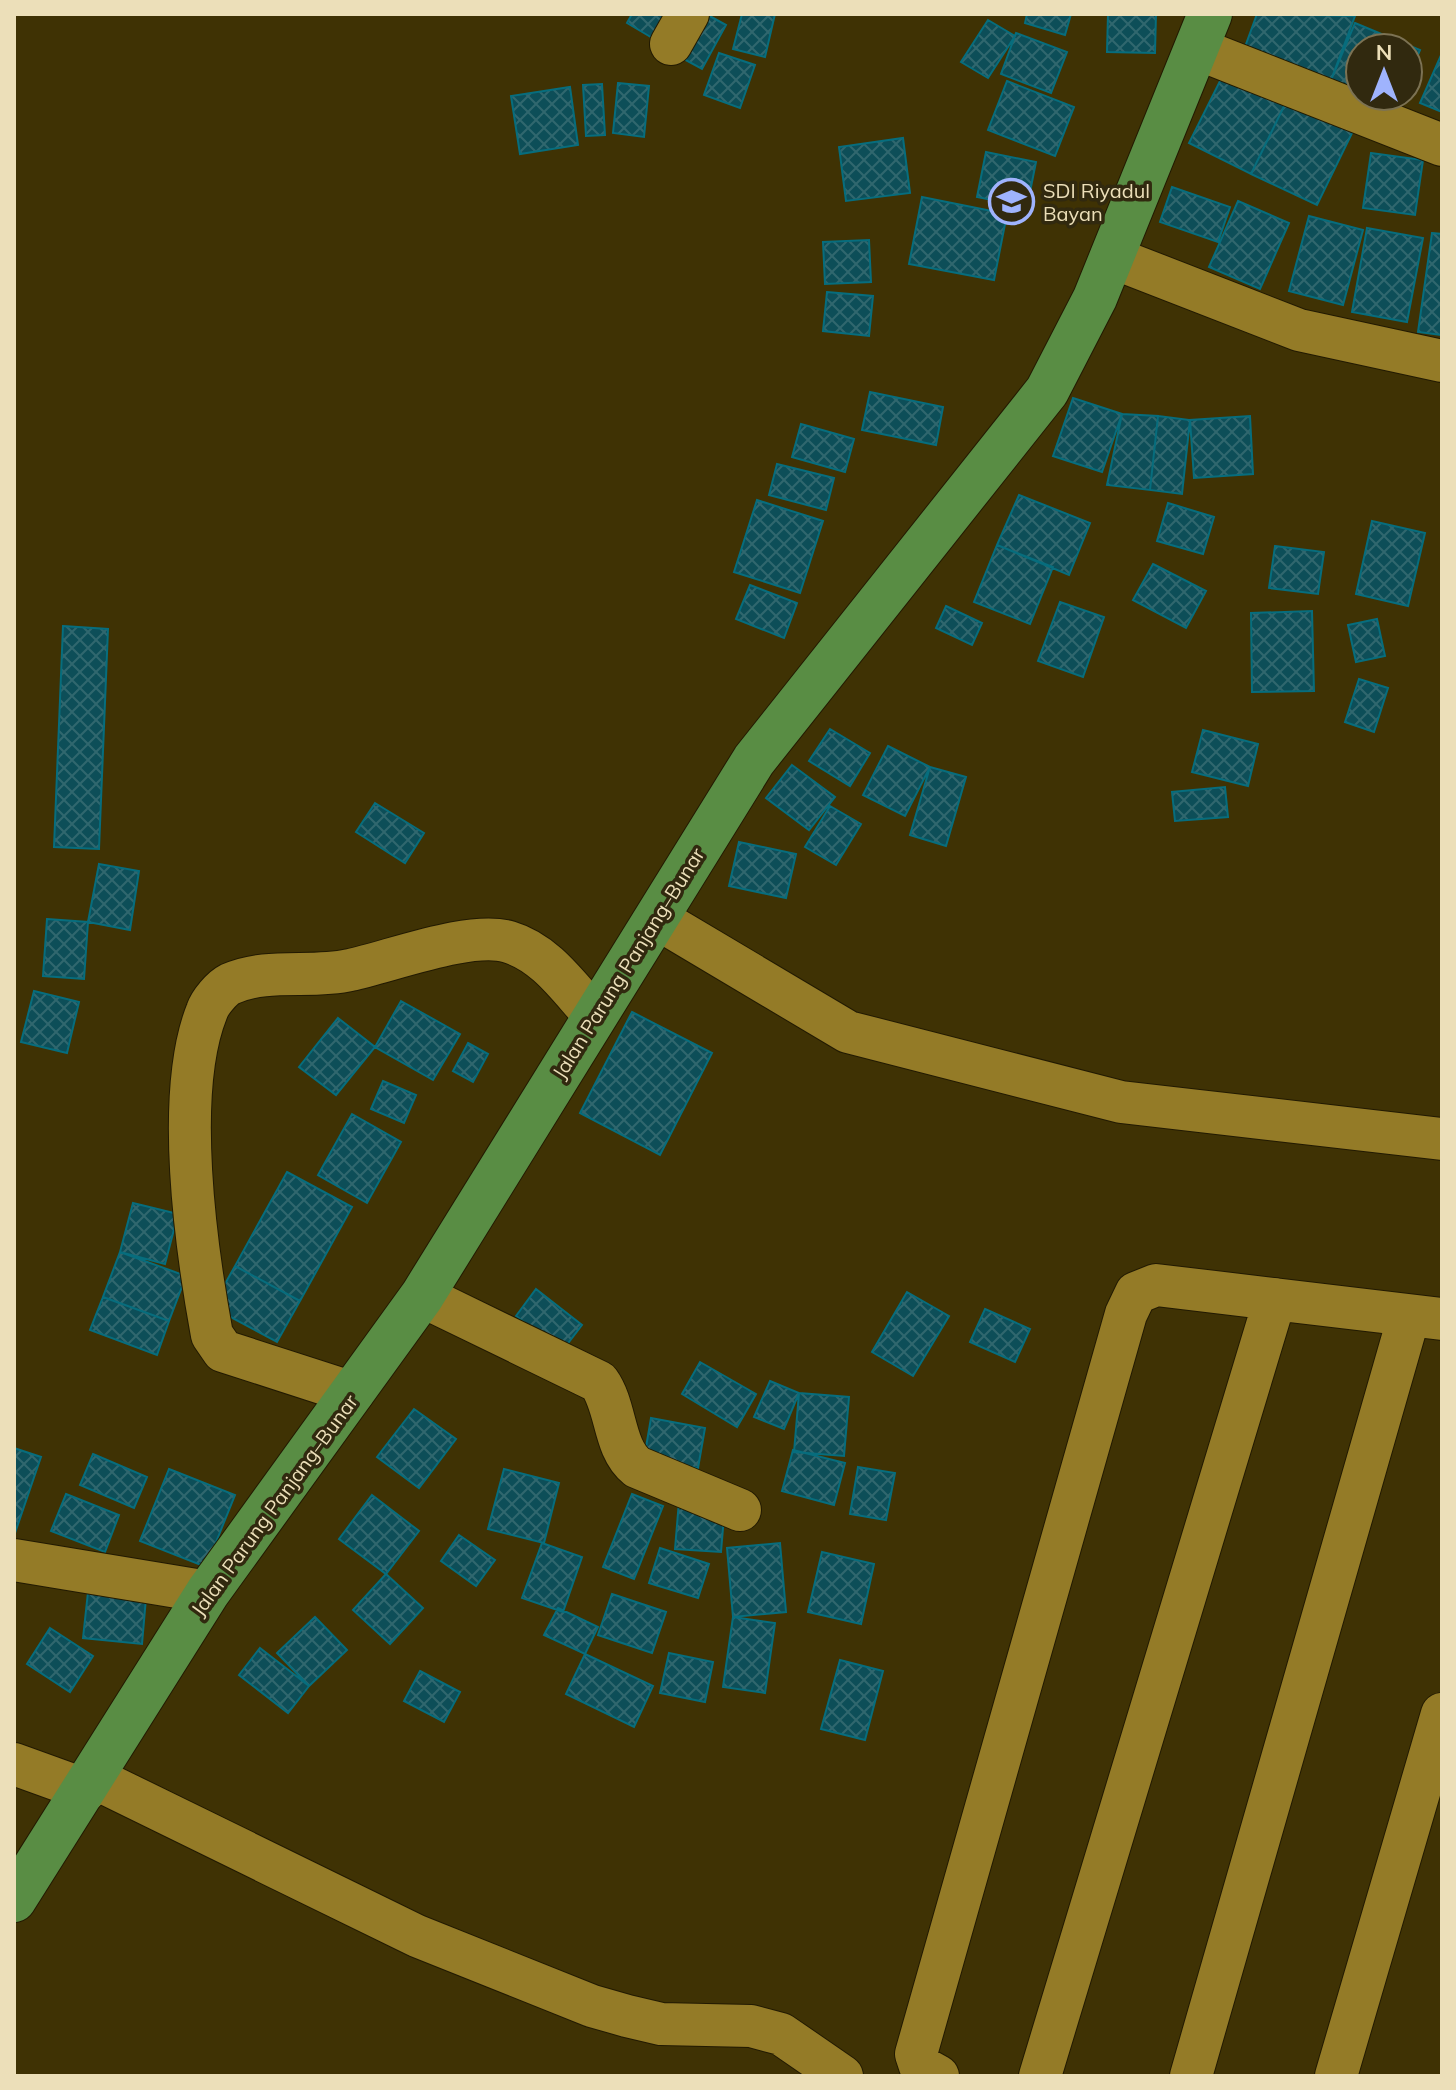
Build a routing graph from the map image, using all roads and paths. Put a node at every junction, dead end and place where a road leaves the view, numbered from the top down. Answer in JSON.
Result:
{"nodes":[{"id":1,"x":1204,"y":31,"type":"edge"},
{"id":2,"x":1442,"y":145,"type":"edge"},
{"id":3,"x":1111,"y":257,"type":"junction"},
{"id":4,"x":1442,"y":361,"type":"edge"},
{"id":5,"x":658,"y":919,"type":"junction"},
{"id":6,"x":594,"y":1015,"type":"junction"},
{"id":7,"x":1442,"y":1139,"type":"edge"},
{"id":8,"x":422,"y":1296,"type":"junction"},
{"id":9,"x":1275,"y":1299,"type":"junction"},
{"id":10,"x":1426,"y":1318,"type":"edge"},
{"id":11,"x":353,"y":1393,"type":"junction"},
{"id":12,"x":740,"y":1510,"type":"dead end"},
{"id":13,"x":14,"y":1560,"type":"edge"},
{"id":14,"x":208,"y":1592,"type":"junction"},
{"id":15,"x":1442,"y":1714,"type":"edge"},
{"id":16,"x":14,"y":1764,"type":"edge"},
{"id":17,"x":90,"y":1784,"type":"junction"},
{"id":18,"x":14,"y":1900,"type":"edge"},
{"id":19,"x":842,"y":2076,"type":"edge"},
{"id":20,"x":938,"y":2076,"type":"edge"},
{"id":21,"x":1040,"y":2076,"type":"edge"},
{"id":22,"x":1191,"y":2076,"type":"edge"},
{"id":23,"x":1336,"y":2076,"type":"edge"}],
"edges":[{"from":1,"to":2,"type":"street"},
{"from":1,"to":3,"type":"main road","name":"Jalan Parung Panjang–Bunar"},
{"from":3,"to":4,"type":"street"},
{"from":3,"to":5,"type":"main road","name":"Jalan Parung Panjang–Bunar"},
{"from":5,"to":6,"type":"main road","name":"Jalan Parung Panjang–Bunar"},
{"from":5,"to":7,"type":"street"},
{"from":6,"to":8,"type":"main road","name":"Jalan Parung Panjang–Bunar"},
{"from":6,"to":11,"type":"street"},
{"from":8,"to":11,"type":"main road","name":"Jalan Parung Panjang–Bunar"},
{"from":8,"to":12,"type":"street"},
{"from":9,"to":10,"type":"street"},
{"from":9,"to":20,"type":"street"},
{"from":9,"to":21,"type":"street"},
{"from":10,"to":22,"type":"street"},
{"from":11,"to":14,"type":"main road","name":"Jalan Parung Panjang–Bunar"},
{"from":13,"to":14,"type":"street"},
{"from":14,"to":17,"type":"main road","name":"Jalan Parung Panjang–Bunar"},
{"from":15,"to":23,"type":"street"},
{"from":16,"to":17,"type":"street"},
{"from":17,"to":18,"type":"main road","name":"Jalan Parung Panjang–Bunar"},
{"from":17,"to":19,"type":"street"}]}
